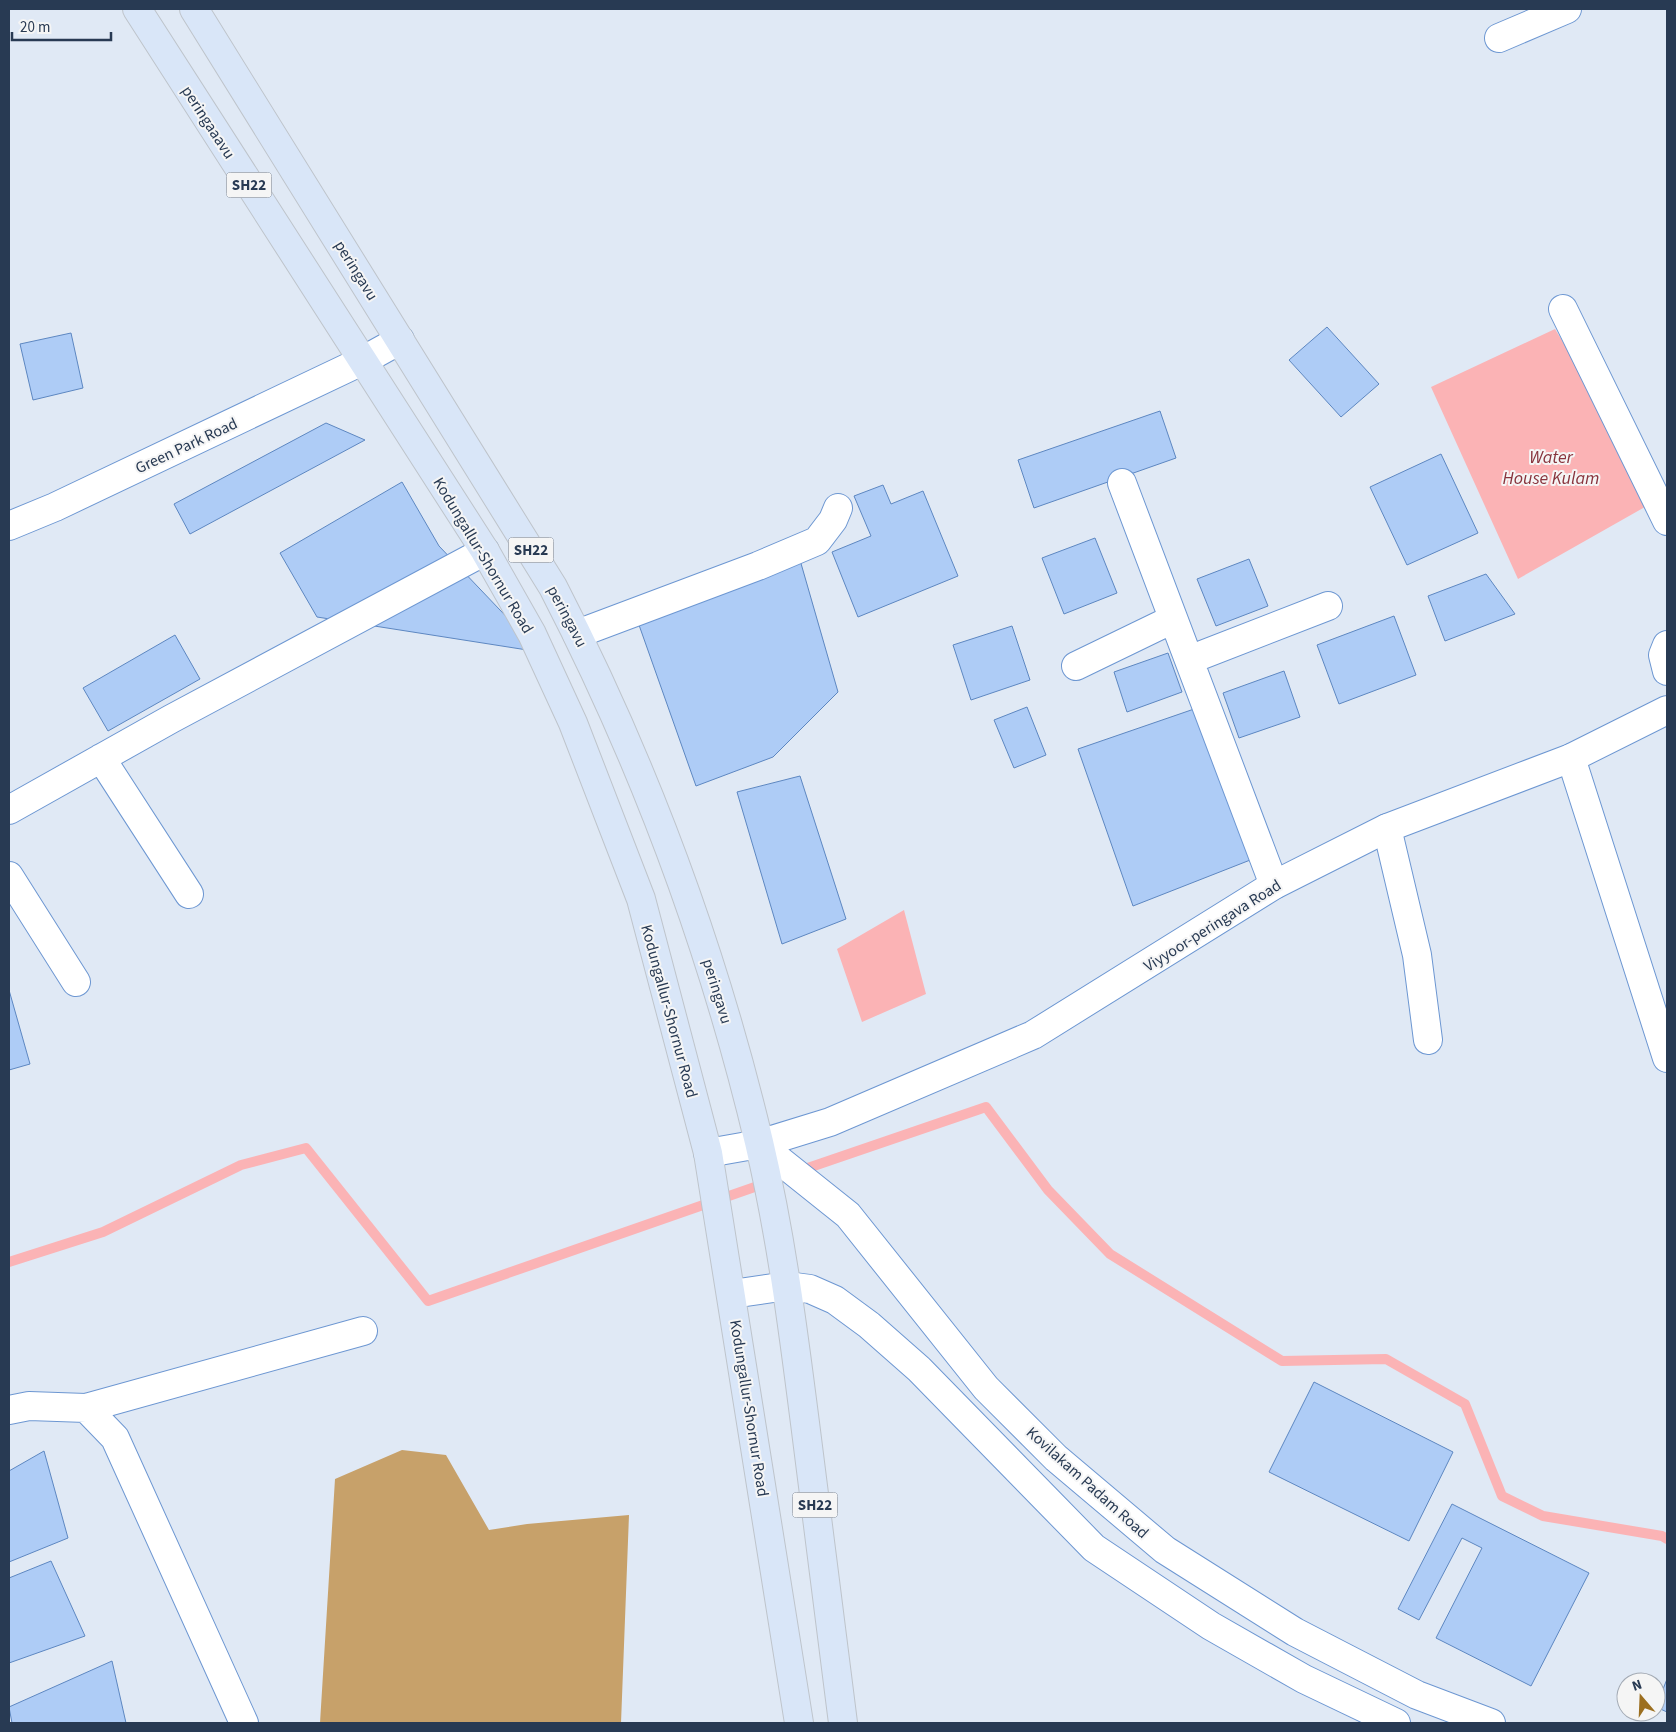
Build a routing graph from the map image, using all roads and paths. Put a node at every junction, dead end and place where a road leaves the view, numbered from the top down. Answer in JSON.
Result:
{"nodes":[{"id":1,"x":137,"y":9,"type":"edge"},
{"id":2,"x":194,"y":9,"type":"edge"},
{"id":3,"x":1567,"y":9,"type":"edge"},
{"id":4,"x":1499,"y":38,"type":"dead end"},
{"id":5,"x":1563,"y":309,"type":"dead end"},
{"id":6,"x":400,"y":340,"type":"junction"},
{"id":7,"x":362,"y":361,"type":"junction"},
{"id":8,"x":1122,"y":483,"type":"dead end"},
{"id":9,"x":838,"y":508,"type":"dead end"},
{"id":10,"x":1667,"y":521,"type":"edge"},
{"id":11,"x":9,"y":526,"type":"edge"},
{"id":12,"x":485,"y":551,"type":"junction"},
{"id":13,"x":1328,"y":606,"type":"dead end"},
{"id":14,"x":1173,"y":619,"type":"junction"},
{"id":15,"x":577,"y":634,"type":"junction"},
{"id":16,"x":1667,"y":646,"type":"edge"},
{"id":17,"x":1189,"y":660,"type":"junction"},
{"id":18,"x":1076,"y":666,"type":"dead end"},
{"id":19,"x":1667,"y":671,"type":"edge"},
{"id":20,"x":1667,"y":710,"type":"edge"},
{"id":21,"x":101,"y":758,"type":"junction"},
{"id":22,"x":1571,"y":758,"type":"junction"},
{"id":23,"x":9,"y":810,"type":"edge"},
{"id":24,"x":1387,"y":828,"type":"junction"},
{"id":25,"x":9,"y":876,"type":"edge"},
{"id":26,"x":1274,"y":885,"type":"junction"},
{"id":27,"x":189,"y":894,"type":"dead end"},
{"id":28,"x":76,"y":982,"type":"dead end"},
{"id":29,"x":1428,"y":1040,"type":"dead end"},
{"id":30,"x":1667,"y":1058,"type":"edge"},
{"id":31,"x":763,"y":1150,"type":"junction"},
{"id":32,"x":709,"y":1159,"type":"junction"},
{"id":33,"x":787,"y":1286,"type":"junction"},
{"id":34,"x":732,"y":1294,"type":"junction"},
{"id":35,"x":363,"y":1332,"type":"dead end"},
{"id":36,"x":86,"y":1408,"type":"junction"},
{"id":37,"x":9,"y":1410,"type":"edge"},
{"id":38,"x":244,"y":1723,"type":"edge"},
{"id":39,"x":799,"y":1723,"type":"edge"},
{"id":40,"x":843,"y":1723,"type":"edge"},
{"id":41,"x":1396,"y":1723,"type":"edge"},
{"id":42,"x":1491,"y":1723,"type":"edge"}],
"edges":[{"from":1,"to":7,"type":"main road","name":"peringaaavu","number":"SH22"},
{"from":2,"to":6,"type":"main road","name":"peringavu","number":"SH22"},
{"from":3,"to":4,"type":"street"},
{"from":5,"to":10,"type":"street"},
{"from":6,"to":7,"type":"street","name":"Green Park Road"},
{"from":6,"to":15,"type":"main road","name":"peringavu","number":"SH22"},
{"from":7,"to":11,"type":"street","name":"Green Park Road"},
{"from":7,"to":12,"type":"main road","name":"Kodungallur-Shornur Road","number":"SH22"},
{"from":8,"to":14,"type":"street"},
{"from":9,"to":15,"type":"street"},
{"from":12,"to":21,"type":"street"},
{"from":12,"to":32,"type":"main road","name":"Kodungallur-Shornur Road","number":"SH22"},
{"from":13,"to":17,"type":"street"},
{"from":14,"to":17,"type":"street"},
{"from":14,"to":18,"type":"street"},
{"from":15,"to":31,"type":"main road","name":"peringavu","number":"SH22"},
{"from":16,"to":19,"type":"street"},
{"from":17,"to":26,"type":"street"},
{"from":20,"to":22,"type":"street","name":"Viyyoor-peringava Road"},
{"from":21,"to":23,"type":"street"},
{"from":21,"to":27,"type":"street"},
{"from":22,"to":24,"type":"street","name":"Viyyoor-peringava Road"},
{"from":22,"to":30,"type":"street"},
{"from":24,"to":26,"type":"street","name":"Viyyoor-peringava Road"},
{"from":24,"to":29,"type":"street"},
{"from":25,"to":28,"type":"street"},
{"from":26,"to":31,"type":"street","name":"Viyyoor-peringava Road"},
{"from":31,"to":32,"type":"street","name":"Viyyoor-peringava Road"},
{"from":31,"to":33,"type":"main road","number":"SH22"},
{"from":31,"to":42,"type":"street","name":"Kovilakam Padam Road"},
{"from":32,"to":34,"type":"main road","name":"Kodungallur-Shornur Road","number":"SH22"},
{"from":33,"to":34,"type":"street"},
{"from":33,"to":40,"type":"main road","number":"SH22"},
{"from":33,"to":41,"type":"street"},
{"from":34,"to":39,"type":"main road","name":"Kodungallur-Shornur Road","number":"SH22"},
{"from":35,"to":36,"type":"street"},
{"from":36,"to":37,"type":"street"},
{"from":36,"to":38,"type":"street"}]}
